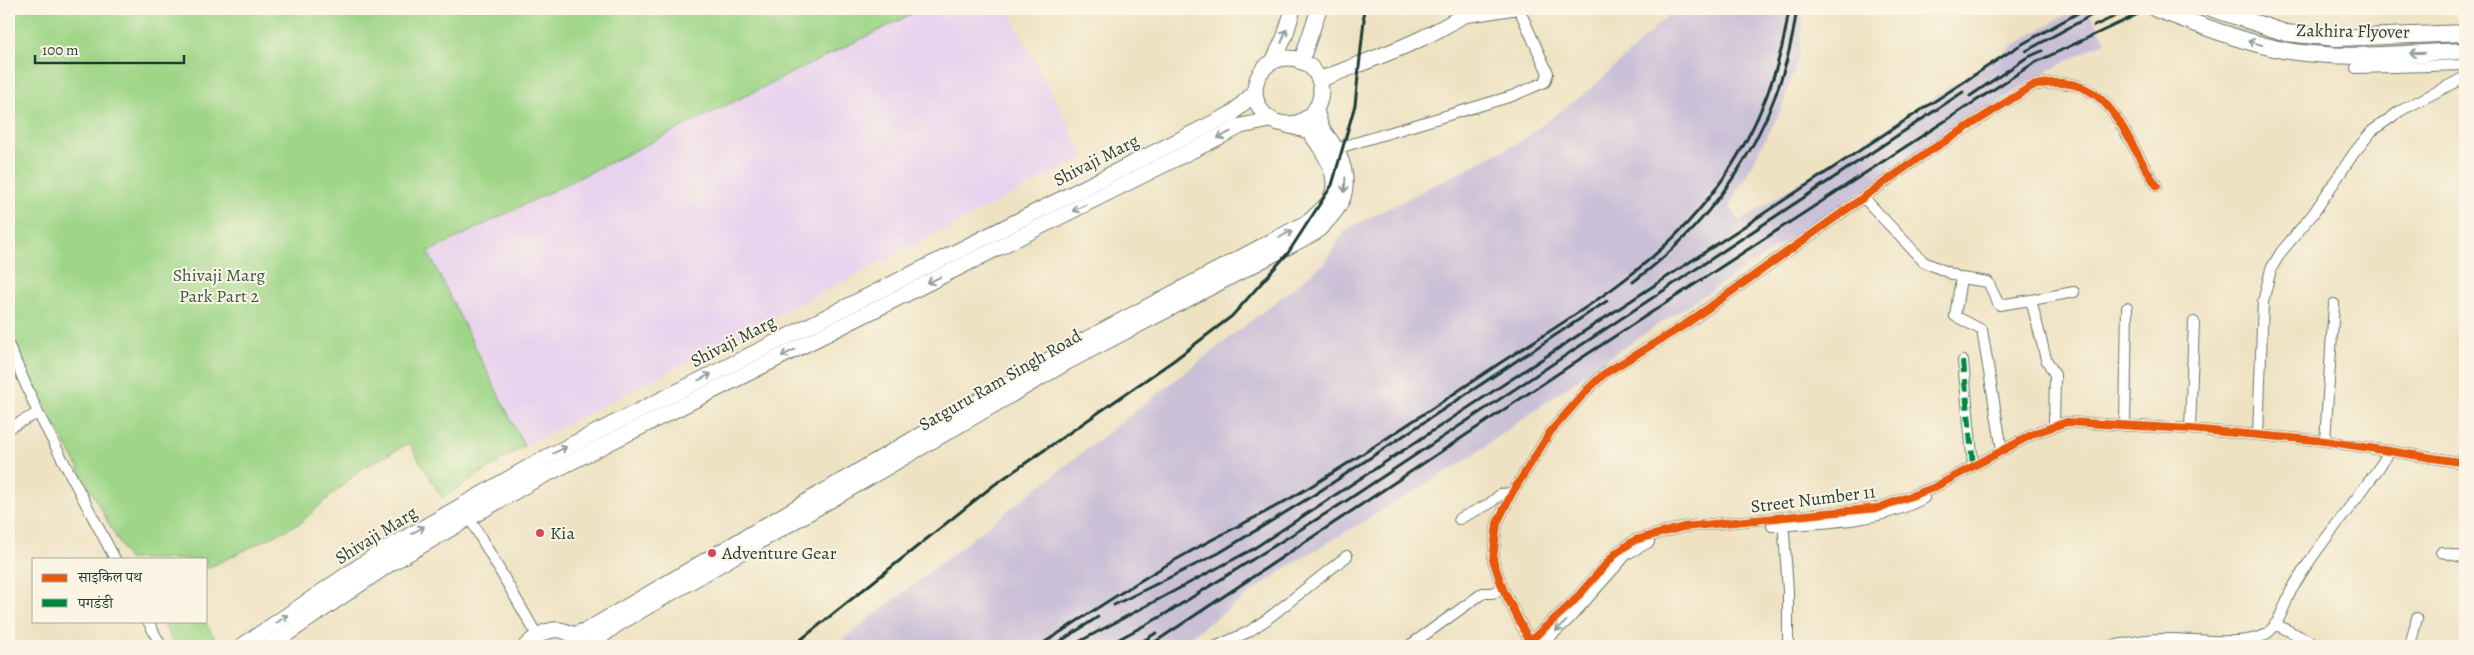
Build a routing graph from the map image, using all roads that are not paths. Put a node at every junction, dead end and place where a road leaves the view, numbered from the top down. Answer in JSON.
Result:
{"nodes":[{"id":1,"x":1293,"y":9,"type":"edge"},
{"id":2,"x":1319,"y":9,"type":"edge"},
{"id":3,"x":1472,"y":9,"type":"edge"},
{"id":4,"x":1518,"y":9,"type":"edge"},
{"id":5,"x":2156,"y":9,"type":"edge"},
{"id":6,"x":2213,"y":9,"type":"edge"},
{"id":7,"x":1459,"y":18,"type":"junction"},
{"id":8,"x":2465,"y":33,"type":"edge"},
{"id":9,"x":2465,"y":51,"type":"edge"},
{"id":10,"x":1273,"y":62,"type":"junction"},
{"id":11,"x":1301,"y":62,"type":"junction"},
{"id":12,"x":2465,"y":65,"type":"edge"},
{"id":13,"x":2356,"y":68,"type":"dead end"},
{"id":14,"x":2465,"y":77,"type":"edge"},
{"id":15,"x":1319,"y":80,"type":"junction"},
{"id":16,"x":1254,"y":93,"type":"junction"},
{"id":17,"x":1316,"y":108,"type":"junction"},
{"id":18,"x":1270,"y":120,"type":"junction"},
{"id":19,"x":1286,"y":125,"type":"junction"},
{"id":20,"x":1335,"y":150,"type":"junction"},
{"id":21,"x":2157,"y":186,"type":"dead end"},
{"id":22,"x":1863,"y":197,"type":"junction"},
{"id":23,"x":1961,"y":278,"type":"junction"},
{"id":24,"x":2074,"y":292,"type":"dead end"},
{"id":25,"x":2031,"y":300,"type":"junction"},
{"id":26,"x":2334,"y":304,"type":"dead end"},
{"id":27,"x":2127,"y":308,"type":"dead end"},
{"id":28,"x":2194,"y":322,"type":"dead end"},
{"id":29,"x":9,"y":346,"type":"edge"},
{"id":30,"x":1963,"y":361,"type":"dead end"},
{"id":31,"x":38,"y":414,"type":"junction"},
{"id":32,"x":2054,"y":426,"type":"junction"},
{"id":33,"x":2125,"y":426,"type":"junction"},
{"id":34,"x":9,"y":428,"type":"edge"},
{"id":35,"x":2190,"y":429,"type":"junction"},
{"id":36,"x":2258,"y":435,"type":"junction"},
{"id":37,"x":2325,"y":441,"type":"junction"},
{"id":38,"x":2002,"y":450,"type":"junction"},
{"id":39,"x":2390,"y":451,"type":"junction"},
{"id":40,"x":2465,"y":463,"type":"edge"},
{"id":41,"x":1972,"y":465,"type":"junction"},
{"id":42,"x":1512,"y":493,"type":"junction"},
{"id":43,"x":465,"y":510,"type":"junction"},
{"id":44,"x":1459,"y":519,"type":"dead end"},
{"id":45,"x":1784,"y":522,"type":"junction"},
{"id":46,"x":2441,"y":552,"type":"dead end"},
{"id":47,"x":1347,"y":556,"type":"dead end"},
{"id":48,"x":114,"y":558,"type":"edge"},
{"id":49,"x":2465,"y":558,"type":"edge"},
{"id":50,"x":1503,"y":589,"type":"junction"},
{"id":51,"x":2417,"y":618,"type":"dead end"},
{"id":52,"x":149,"y":622,"type":"edge"},
{"id":53,"x":2275,"y":624,"type":"junction"},
{"id":54,"x":537,"y":635,"type":"junction"},
{"id":55,"x":578,"y":641,"type":"edge"},
{"id":56,"x":1531,"y":644,"type":"edge"},
{"id":57,"x":161,"y":646,"type":"edge"},
{"id":58,"x":242,"y":646,"type":"edge"},
{"id":59,"x":268,"y":646,"type":"edge"},
{"id":60,"x":526,"y":646,"type":"edge"},
{"id":61,"x":589,"y":646,"type":"edge"},
{"id":62,"x":1217,"y":646,"type":"edge"},
{"id":63,"x":1409,"y":646,"type":"edge"},
{"id":64,"x":1540,"y":646,"type":"edge"},
{"id":65,"x":1788,"y":646,"type":"edge"},
{"id":66,"x":2112,"y":646,"type":"edge"},
{"id":67,"x":2319,"y":646,"type":"edge"},
{"id":68,"x":2410,"y":646,"type":"edge"}],
"edges":[{"from":10,"to":1,"type":"main road","one_way":true},
{"from":2,"to":11,"type":"main road"},
{"from":3,"to":7,"type":"main road"},
{"from":4,"to":7,"type":"street"},
{"from":4,"to":20,"type":"street"},
{"from":9,"to":5,"type":"main road","name":"Zakhira Flyover","one_way":true},
{"from":6,"to":8,"type":"main road","name":"Zakhira Flyover"},
{"from":7,"to":15,"type":"main road"},
{"from":10,"to":11,"type":"main road"},
{"from":10,"to":16,"type":"main road"},
{"from":11,"to":15,"type":"main road"},
{"from":12,"to":13,"type":"street"},
{"from":14,"to":36,"type":"street"},
{"from":15,"to":17,"type":"main road"},
{"from":16,"to":18,"type":"main road"},
{"from":43,"to":16,"type":"main road","name":"Shivaji Marg","one_way":true},
{"from":17,"to":19,"type":"main road"},
{"from":17,"to":20,"type":"main road","name":"Satguru Ram Singh Road"},
{"from":18,"to":19,"type":"main road"},
{"from":18,"to":43,"type":"main road","name":"Shivaji Marg","one_way":true},
{"from":55,"to":19,"type":"main road","name":"Satguru Ram Singh Road","one_way":true},
{"from":20,"to":61,"type":"main road","name":"Satguru Ram Singh Road","one_way":true},
{"from":21,"to":22,"type":"street"},
{"from":22,"to":23,"type":"street"},
{"from":22,"to":42,"type":"street"},
{"from":23,"to":25,"type":"street"},
{"from":23,"to":38,"type":"street"},
{"from":24,"to":25,"type":"street"},
{"from":25,"to":32,"type":"street"},
{"from":26,"to":37,"type":"street"},
{"from":27,"to":33,"type":"street"},
{"from":28,"to":35,"type":"street"},
{"from":29,"to":31,"type":"street"},
{"from":30,"to":41,"type":"street"},
{"from":31,"to":34,"type":"street"},
{"from":31,"to":48,"type":"street"},
{"from":32,"to":33,"type":"street","name":"Street Number 11"},
{"from":32,"to":38,"type":"street","name":"Street Number 11"},
{"from":33,"to":35,"type":"street","name":"Street Number 11"},
{"from":35,"to":36,"type":"street","name":"Street Number 11"},
{"from":36,"to":37,"type":"street","name":"Street Number 11"},
{"from":37,"to":39,"type":"street","name":"Street Number 11"},
{"from":38,"to":41,"type":"street","name":"Street Number 11"},
{"from":39,"to":40,"type":"street","name":"Street Number 11"},
{"from":39,"to":53,"type":"street"},
{"from":41,"to":45,"type":"street","name":"Street Number 11"},
{"from":42,"to":44,"type":"street"},
{"from":42,"to":50,"type":"street"},
{"from":43,"to":54,"type":"street"},
{"from":58,"to":43,"type":"main road","name":"Shivaji Marg","one_way":true},
{"from":43,"to":59,"type":"main road","name":"Shivaji Marg"},
{"from":45,"to":56,"type":"street","name":"Street Number 11"},
{"from":45,"to":64,"type":"street","name":"Street Number 11","one_way":true},
{"from":45,"to":65,"type":"street"},
{"from":46,"to":49,"type":"street"},
{"from":47,"to":62,"type":"street"},
{"from":50,"to":56,"type":"street"},
{"from":50,"to":63,"type":"street"},
{"from":51,"to":68,"type":"street"},
{"from":52,"to":57,"type":"street"},
{"from":53,"to":66,"type":"street"},
{"from":53,"to":67,"type":"street"},
{"from":54,"to":55,"type":"main road"},
{"from":54,"to":60,"type":"main road"}]}
